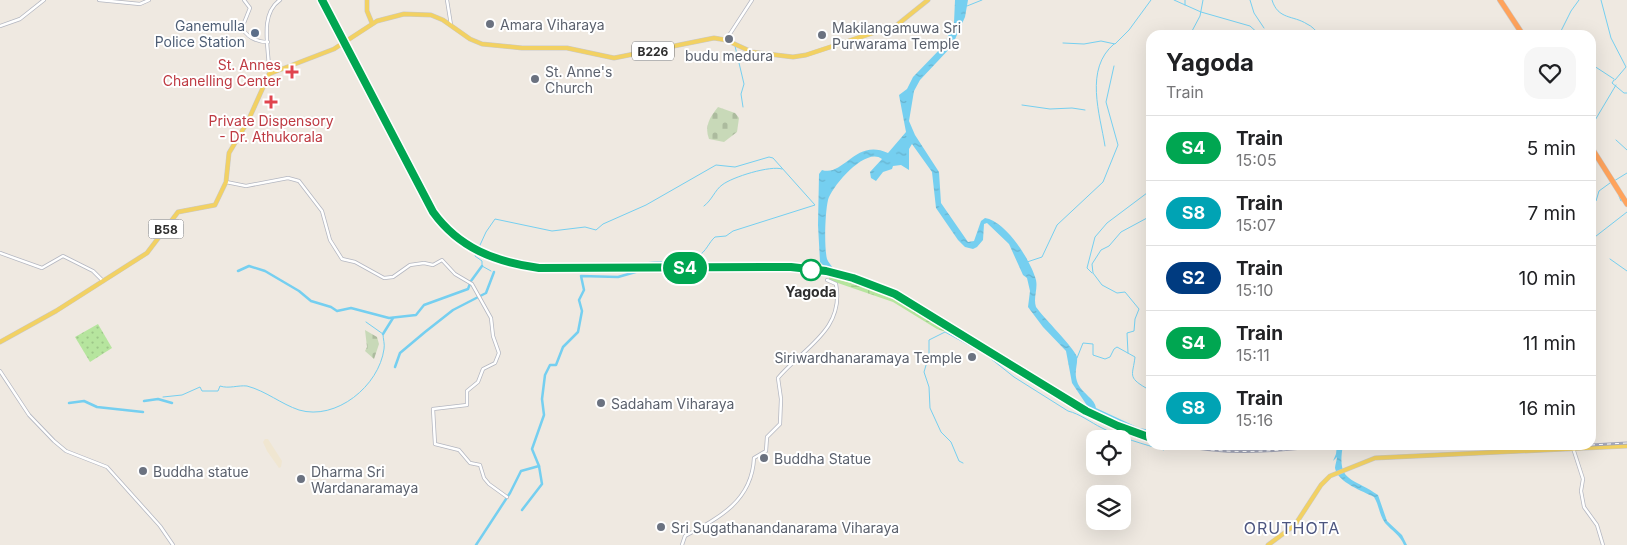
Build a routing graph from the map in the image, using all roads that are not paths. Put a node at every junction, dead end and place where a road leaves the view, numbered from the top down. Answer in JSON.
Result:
{"nodes":[{"id":1,"x":44,"y":0,"type":"edge"},
{"id":2,"x":99,"y":0,"type":"edge"},
{"id":3,"x":149,"y":0,"type":"edge"},
{"id":4,"x":244,"y":0,"type":"edge"},
{"id":5,"x":280,"y":0,"type":"edge"},
{"id":6,"x":367,"y":0,"type":"edge"},
{"id":7,"x":448,"y":0,"type":"edge"},
{"id":8,"x":752,"y":0,"type":"edge"},
{"id":9,"x":928,"y":0,"type":"edge"},
{"id":10,"x":1500,"y":0,"type":"edge"},
{"id":11,"x":372,"y":23,"type":"junction"},
{"id":12,"x":451,"y":25,"type":"junction"},
{"id":13,"x":0,"y":26,"type":"edge"},
{"id":14,"x":1520,"y":30,"type":"edge"},
{"id":15,"x":726,"y":40,"type":"junction"},
{"id":16,"x":268,"y":42,"type":"junction"},
{"id":17,"x":269,"y":74,"type":"junction"},
{"id":18,"x":1596,"y":155,"type":"edge"},
{"id":19,"x":226,"y":182,"type":"junction"},
{"id":20,"x":1623,"y":198,"type":"edge"},
{"id":21,"x":0,"y":253,"type":"edge"},
{"id":22,"x":827,"y":280,"type":"dead end"},
{"id":23,"x":103,"y":281,"type":"junction"},
{"id":24,"x":0,"y":342,"type":"edge"},
{"id":25,"x":0,"y":371,"type":"edge"},
{"id":26,"x":1627,"y":446,"type":"edge"},
{"id":27,"x":1596,"y":447,"type":"edge"},
{"id":28,"x":1532,"y":450,"type":"edge"},
{"id":29,"x":1574,"y":450,"type":"edge"},
{"id":30,"x":507,"y":497,"type":"dead end"},
{"id":31,"x":174,"y":545,"type":"edge"},
{"id":32,"x":682,"y":545,"type":"edge"},
{"id":33,"x":1268,"y":545,"type":"edge"},
{"id":34,"x":1603,"y":545,"type":"edge"}],
"edges":[{"from":1,"to":13,"type":"street"},
{"from":2,"to":3,"type":"street"},
{"from":4,"to":16,"type":"street"},
{"from":5,"to":16,"type":"street"},
{"from":6,"to":11,"type":"main road"},
{"from":7,"to":12,"type":"street"},
{"from":8,"to":15,"type":"street"},
{"from":9,"to":15,"type":"main road","number":"B226"},
{"from":10,"to":14,"type":"highway"},
{"from":11,"to":12,"type":"main road","number":"B226"},
{"from":11,"to":17,"type":"main road","number":"B226"},
{"from":12,"to":15,"type":"main road","number":"B226"},
{"from":16,"to":17,"type":"street"},
{"from":17,"to":19,"type":"main road","number":"B58"},
{"from":18,"to":20,"type":"highway"},
{"from":19,"to":23,"type":"main road","number":"B58"},
{"from":19,"to":30,"type":"street"},
{"from":21,"to":23,"type":"street"},
{"from":22,"to":32,"type":"street"},
{"from":23,"to":24,"type":"main road","number":"B58"},
{"from":25,"to":31,"type":"street"},
{"from":26,"to":27,"type":"main road"},
{"from":28,"to":33,"type":"main road"},
{"from":29,"to":34,"type":"street"}]}
